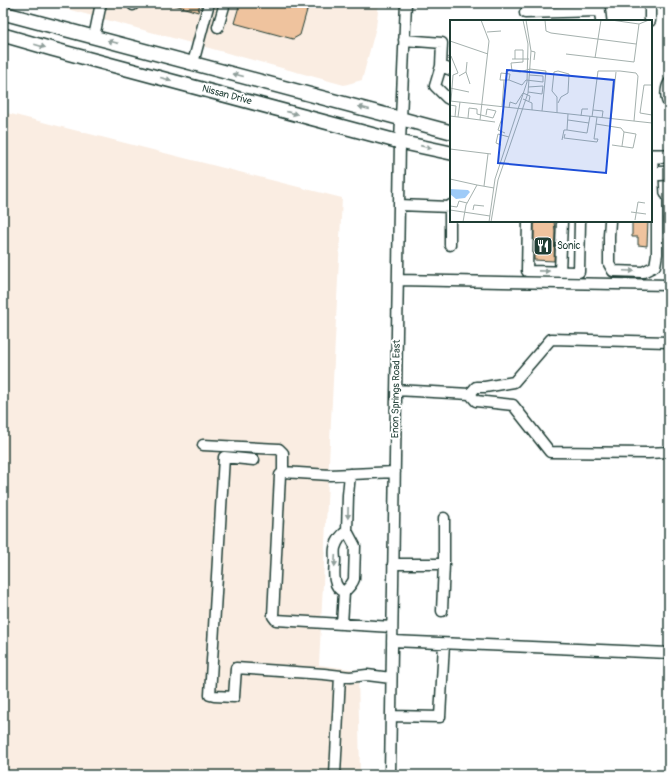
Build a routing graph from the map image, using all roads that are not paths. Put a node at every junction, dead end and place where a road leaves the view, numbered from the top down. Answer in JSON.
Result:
{"nodes":[{"id":1,"x":101,"y":3,"type":"edge"},
{"id":2,"x":209,"y":3,"type":"edge"},
{"id":3,"x":225,"y":3,"type":"edge"},
{"id":4,"x":406,"y":3,"type":"edge"},
{"id":5,"x":650,"y":3,"type":"edge"},
{"id":6,"x":554,"y":8,"type":"edge"},
{"id":7,"x":600,"y":12,"type":"edge"},
{"id":8,"x":3,"y":13,"type":"edge"},
{"id":9,"x":525,"y":13,"type":"dead end"},
{"id":10,"x":650,"y":20,"type":"edge"},
{"id":11,"x":218,"y":27,"type":"dead end"},
{"id":12,"x":3,"y":35,"type":"edge"},
{"id":13,"x":94,"y":37,"type":"junction"},
{"id":14,"x":404,"y":40,"type":"junction"},
{"id":15,"x":193,"y":63,"type":"junction"},
{"id":16,"x":441,"y":66,"type":"junction"},
{"id":17,"x":450,"y":70,"type":"edge"},
{"id":18,"x":669,"y":83,"type":"edge"},
{"id":19,"x":450,"y":96,"type":"edge"},
{"id":20,"x":669,"y":104,"type":"edge"},
{"id":21,"x":402,"y":118,"type":"junction"},
{"id":22,"x":450,"y":132,"type":"edge"},
{"id":23,"x":400,"y":142,"type":"junction"},
{"id":24,"x":450,"y":153,"type":"edge"},
{"id":25,"x":652,"y":156,"type":"edge"},
{"id":26,"x":669,"y":156,"type":"edge"},
{"id":27,"x":669,"y":173,"type":"edge"},
{"id":28,"x":652,"y":174,"type":"edge"},
{"id":29,"x":653,"y":193,"type":"edge"},
{"id":30,"x":399,"y":205,"type":"junction"},
{"id":31,"x":450,"y":206,"type":"edge"},
{"id":32,"x":528,"y":222,"type":"edge"},
{"id":33,"x":562,"y":222,"type":"edge"},
{"id":34,"x":580,"y":222,"type":"edge"},
{"id":35,"x":610,"y":222,"type":"edge"},
{"id":36,"x":450,"y":245,"type":"dead end"},
{"id":37,"x":527,"y":271,"type":"junction"},
{"id":38,"x":613,"y":271,"type":"junction"},
{"id":39,"x":560,"y":272,"type":"junction"},
{"id":40,"x":579,"y":272,"type":"junction"},
{"id":41,"x":398,"y":280,"type":"junction"},
{"id":42,"x":525,"y":282,"type":"junction"},
{"id":43,"x":579,"y":283,"type":"junction"},
{"id":44,"x":612,"y":284,"type":"junction"},
{"id":45,"x":669,"y":285,"type":"edge"},
{"id":46,"x":669,"y":342,"type":"edge"},
{"id":47,"x":396,"y":390,"type":"junction"},
{"id":48,"x":470,"y":394,"type":"junction"},
{"id":49,"x":203,"y":445,"type":"dead end"},
{"id":50,"x":669,"y":452,"type":"edge"},
{"id":51,"x":254,"y":460,"type":"dead end"},
{"id":52,"x":282,"y":472,"type":"junction"},
{"id":53,"x":395,"y":472,"type":"junction"},
{"id":54,"x":350,"y":474,"type":"junction"},
{"id":55,"x":444,"y":518,"type":"dead end"},
{"id":56,"x":347,"y":531,"type":"junction"},
{"id":57,"x":394,"y":564,"type":"junction"},
{"id":58,"x":444,"y":564,"type":"junction"},
{"id":59,"x":344,"y":592,"type":"junction"},
{"id":60,"x":442,"y":611,"type":"dead end"},
{"id":61,"x":342,"y":624,"type":"junction"},
{"id":62,"x":392,"y":627,"type":"junction"},
{"id":63,"x":392,"y":641,"type":"junction"},
{"id":64,"x":444,"y":644,"type":"junction"},
{"id":65,"x":669,"y":653,"type":"edge"},
{"id":66,"x":340,"y":676,"type":"junction"},
{"id":67,"x":392,"y":678,"type":"junction"},
{"id":68,"x":391,"y":716,"type":"junction"},
{"id":69,"x":335,"y":775,"type":"edge"},
{"id":70,"x":390,"y":775,"type":"edge"}],
"edges":[{"from":1,"to":13,"type":"street"},
{"from":2,"to":15,"type":"street"},
{"from":3,"to":11,"type":"street"},
{"from":4,"to":14,"type":"street","name":"Enon Springs Road East"},
{"from":5,"to":10,"type":"street"},
{"from":6,"to":7,"type":"street"},
{"from":6,"to":9,"type":"street"},
{"from":8,"to":13,"type":"main road"},
{"from":12,"to":23,"type":"main road","name":"Nissan Drive","one_way":true},
{"from":15,"to":13,"type":"main road","one_way":true},
{"from":14,"to":16,"type":"street"},
{"from":14,"to":21,"type":"street","name":"Enon Springs Road East"},
{"from":21,"to":15,"type":"main road","one_way":true},
{"from":16,"to":17,"type":"street"},
{"from":16,"to":19,"type":"street"},
{"from":18,"to":20,"type":"street"},
{"from":21,"to":22,"type":"main road"},
{"from":21,"to":23,"type":"street","name":"Enon Springs Road East"},
{"from":23,"to":24,"type":"main road","name":"Nissan Drive","one_way":true},
{"from":23,"to":30,"type":"street","name":"Enon Springs Road East"},
{"from":25,"to":26,"type":"main road"},
{"from":27,"to":28,"type":"main road"},
{"from":28,"to":29,"type":"street"},
{"from":38,"to":29,"type":"street","one_way":true},
{"from":30,"to":31,"type":"street"},
{"from":30,"to":41,"type":"street","name":"Enon Springs Road East"},
{"from":31,"to":36,"type":"street"},
{"from":32,"to":37,"type":"street"},
{"from":33,"to":39,"type":"street"},
{"from":34,"to":40,"type":"street"},
{"from":35,"to":38,"type":"street"},
{"from":37,"to":39,"type":"street","one_way":true},
{"from":37,"to":42,"type":"street"},
{"from":38,"to":44,"type":"street"},
{"from":39,"to":40,"type":"street"},
{"from":40,"to":43,"type":"street"},
{"from":41,"to":42,"type":"street"},
{"from":41,"to":47,"type":"street","name":"Enon Springs Road East"},
{"from":42,"to":43,"type":"street"},
{"from":43,"to":44,"type":"street"},
{"from":44,"to":45,"type":"street"},
{"from":46,"to":48,"type":"street"},
{"from":47,"to":48,"type":"street"},
{"from":47,"to":53,"type":"street","name":"Enon Springs Road East"},
{"from":48,"to":50,"type":"street"},
{"from":49,"to":52,"type":"street"},
{"from":51,"to":66,"type":"street"},
{"from":52,"to":54,"type":"street"},
{"from":52,"to":61,"type":"street"},
{"from":53,"to":54,"type":"street"},
{"from":53,"to":57,"type":"street","name":"Enon Springs Road East"},
{"from":54,"to":56,"type":"street","one_way":true},
{"from":55,"to":58,"type":"street"},
{"from":56,"to":59,"type":"street"},
{"from":56,"to":59,"type":"street","one_way":true},
{"from":57,"to":58,"type":"street"},
{"from":57,"to":62,"type":"street","name":"Enon Springs Road East"},
{"from":58,"to":60,"type":"street"},
{"from":59,"to":61,"type":"street"},
{"from":61,"to":62,"type":"street"},
{"from":62,"to":63,"type":"street","name":"Enon Springs Road East"},
{"from":63,"to":64,"type":"street"},
{"from":63,"to":67,"type":"street","name":"Enon Springs Road East"},
{"from":64,"to":65,"type":"street"},
{"from":64,"to":68,"type":"street"},
{"from":66,"to":67,"type":"street"},
{"from":66,"to":69,"type":"street"},
{"from":67,"to":68,"type":"street","name":"Enon Springs Road East"},
{"from":68,"to":70,"type":"street","name":"Enon Springs Road East"}]}
